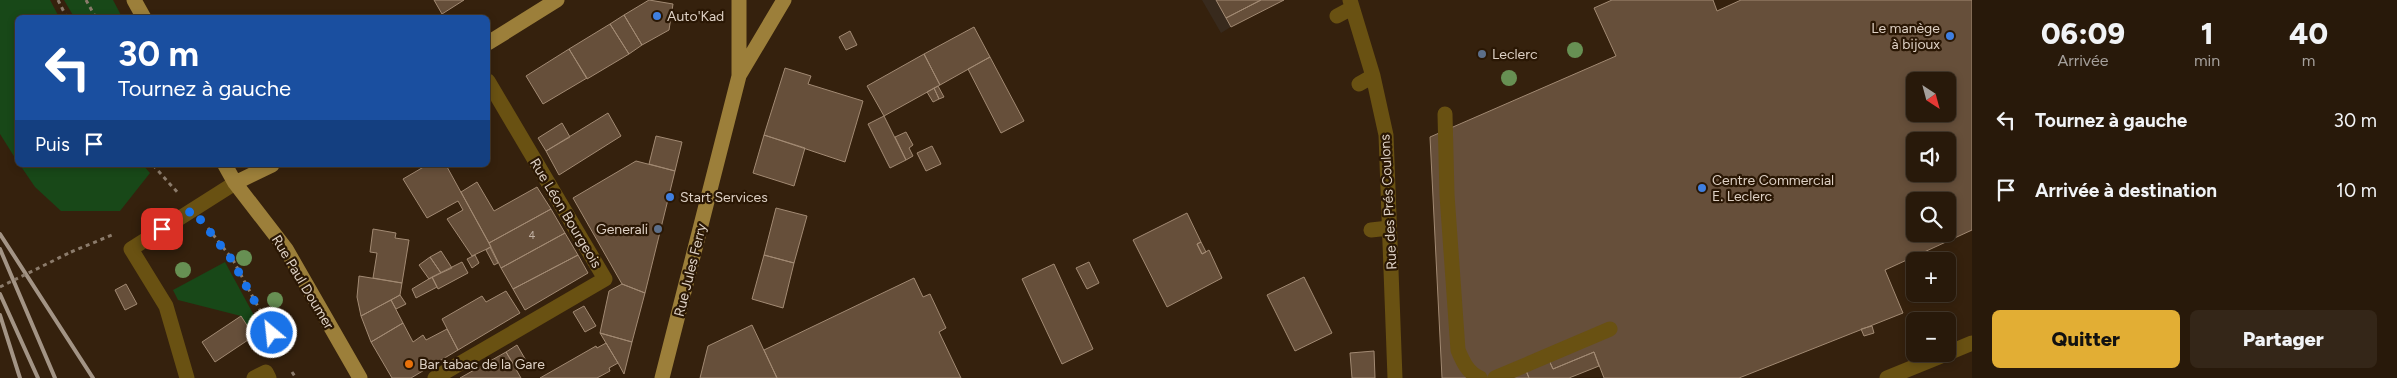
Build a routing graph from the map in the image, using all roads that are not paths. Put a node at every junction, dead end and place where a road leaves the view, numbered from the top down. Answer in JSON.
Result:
{"nodes":[{"id":1,"x":134,"y":0,"type":"edge"},
{"id":2,"x":557,"y":0,"type":"edge"},
{"id":3,"x":739,"y":0,"type":"edge"},
{"id":4,"x":784,"y":0,"type":"edge"},
{"id":5,"x":1351,"y":4,"type":"edge"},
{"id":6,"x":142,"y":15,"type":"edge"},
{"id":7,"x":1337,"y":16,"type":"dead end"},
{"id":8,"x":490,"y":42,"type":"edge"},
{"id":9,"x":739,"y":76,"type":"junction"},
{"id":10,"x":1373,"y":76,"type":"junction"},
{"id":11,"x":490,"y":84,"type":"edge"},
{"id":12,"x":1359,"y":84,"type":"dead end"},
{"id":13,"x":1445,"y":114,"type":"dead end"},
{"id":14,"x":226,"y":167,"type":"edge"},
{"id":15,"x":268,"y":167,"type":"edge"},
{"id":16,"x":235,"y":183,"type":"junction"},
{"id":17,"x":1389,"y":228,"type":"junction"},
{"id":18,"x":1371,"y":230,"type":"dead end"},
{"id":19,"x":1610,"y":328,"type":"dead end"},
{"id":20,"x":1972,"y":343,"type":"edge"},
{"id":21,"x":1956,"y":349,"type":"edge"},
{"id":22,"x":1925,"y":362,"type":"edge"},
{"id":23,"x":186,"y":378,"type":"edge"},
{"id":24,"x":254,"y":378,"type":"edge"},
{"id":25,"x":269,"y":378,"type":"edge"},
{"id":26,"x":360,"y":378,"type":"edge"},
{"id":27,"x":435,"y":378,"type":"edge"},
{"id":28,"x":662,"y":378,"type":"edge"},
{"id":29,"x":1395,"y":378,"type":"edge"},
{"id":30,"x":1480,"y":378,"type":"edge"},
{"id":31,"x":1496,"y":378,"type":"edge"},
{"id":32,"x":1887,"y":378,"type":"edge"}],
"edges":[{"from":1,"to":6,"type":"main road"},
{"from":2,"to":8,"type":"main road"},
{"from":3,"to":9,"type":"main road","name":"Rue Jules Ferry"},
{"from":4,"to":9,"type":"main road","name":"Rue Jules Ferry"},
{"from":5,"to":7,"type":"street"},
{"from":5,"to":10,"type":"street","name":"Rue des Prés Coulons"},
{"from":9,"to":28,"type":"main road","name":"Rue Jules Ferry"},
{"from":10,"to":12,"type":"street"},
{"from":10,"to":17,"type":"street","name":"Rue des Prés Coulons"},
{"from":11,"to":27,"type":"street","name":"Rue Léon Bourgeois"},
{"from":13,"to":30,"type":"street"},
{"from":14,"to":16,"type":"main road","name":"Rue Paul Doumer"},
{"from":15,"to":16,"type":"main road"},
{"from":16,"to":23,"type":"street"},
{"from":16,"to":26,"type":"main road","name":"Rue Paul Doumer"},
{"from":17,"to":18,"type":"street"},
{"from":17,"to":29,"type":"street","name":"Rue des Prés Coulons"},
{"from":19,"to":31,"type":"street"},
{"from":20,"to":21,"type":"street"},
{"from":22,"to":32,"type":"street"},
{"from":24,"to":25,"type":"street"}]}
